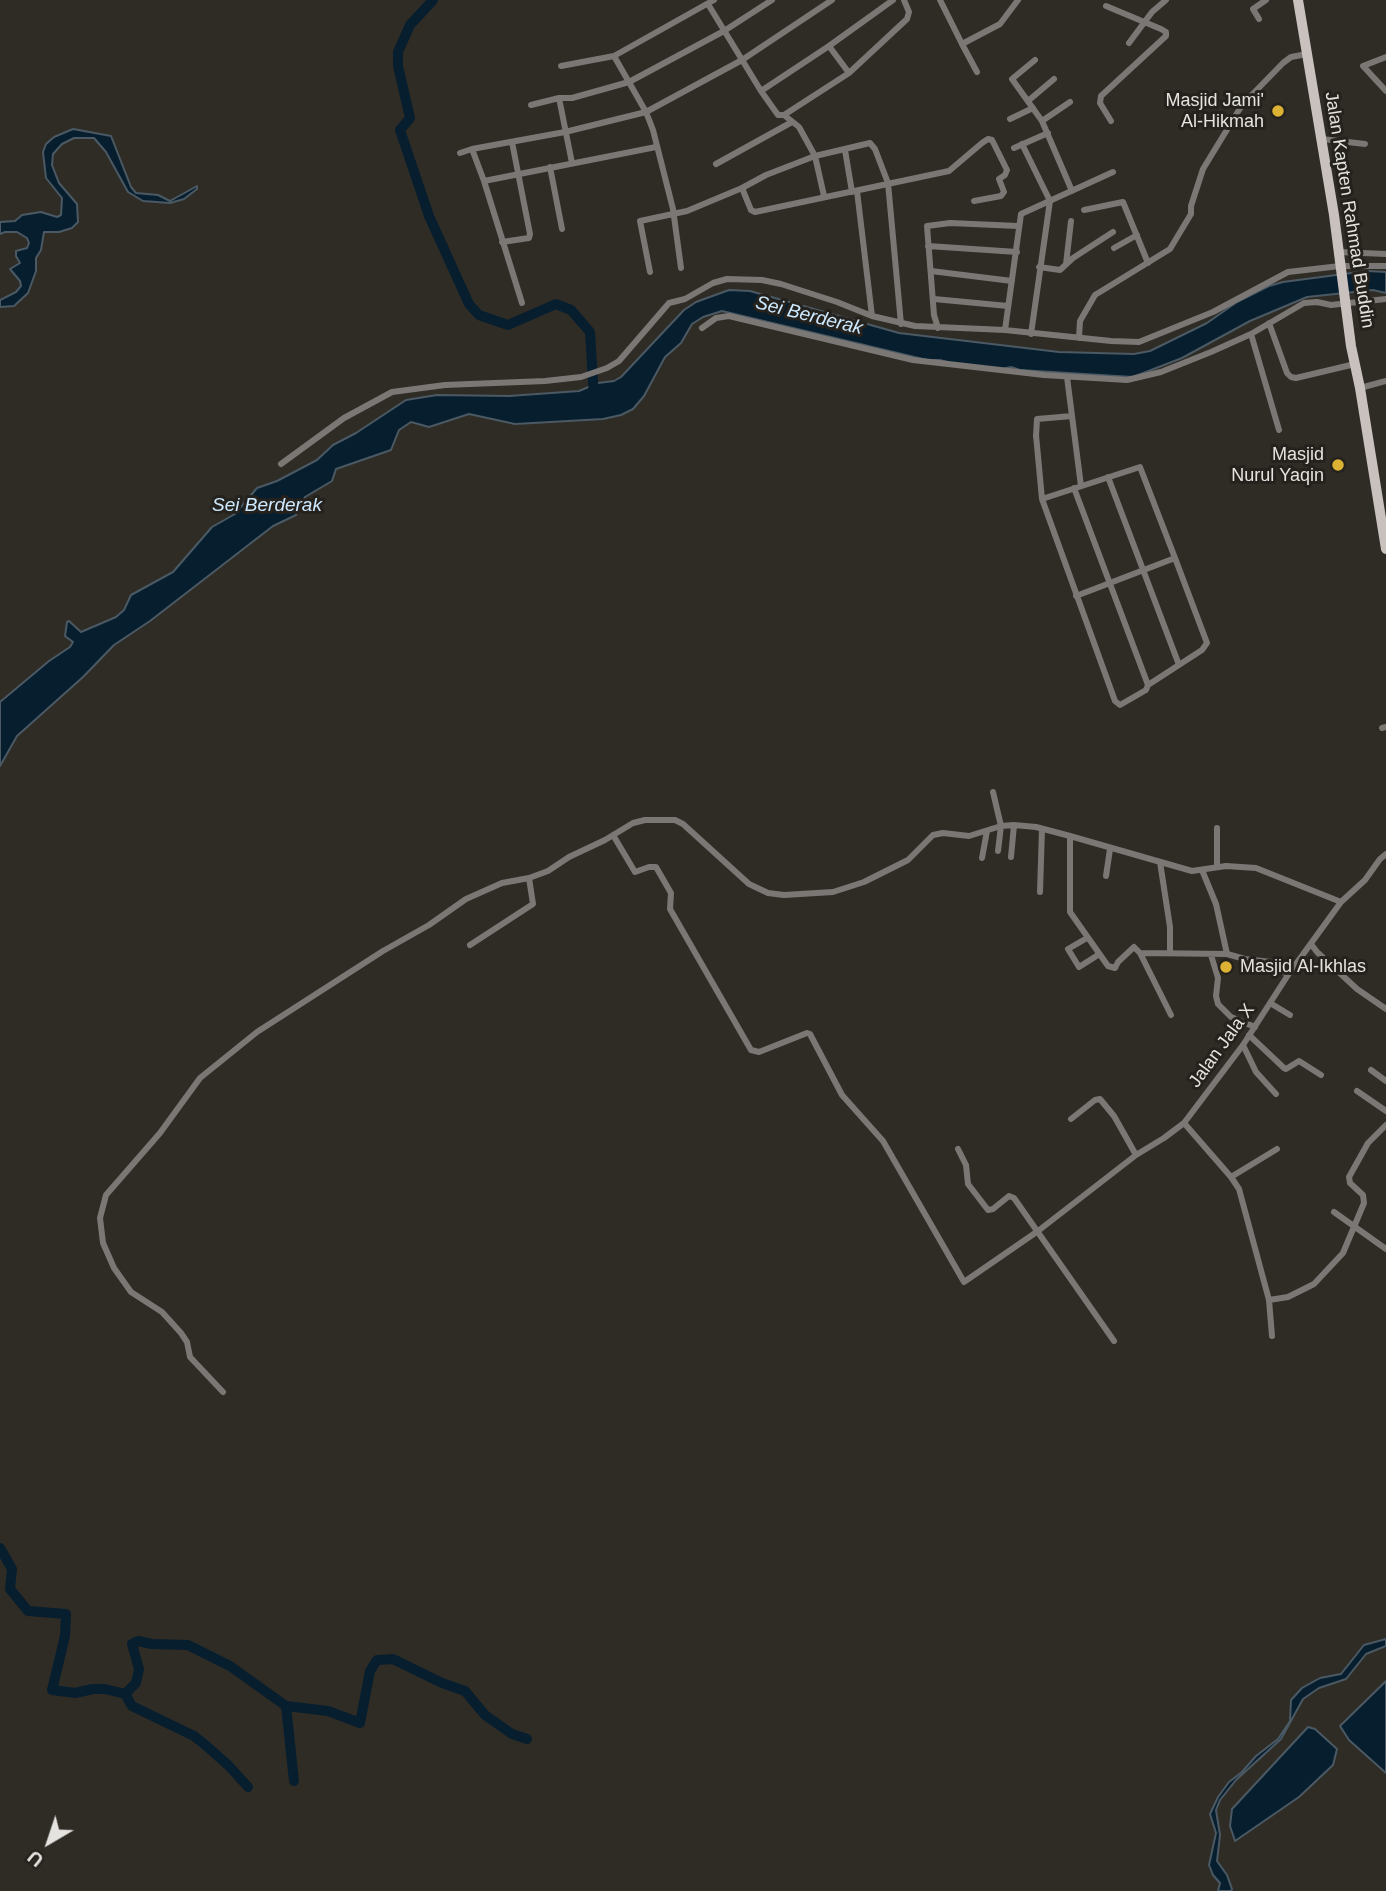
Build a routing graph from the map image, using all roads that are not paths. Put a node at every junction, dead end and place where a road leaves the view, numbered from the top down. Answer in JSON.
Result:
{"nodes":[{"id":1,"x":772,"y":0,"type":"edge"},
{"id":2,"x":832,"y":0,"type":"edge"},
{"id":3,"x":893,"y":0,"type":"edge"},
{"id":4,"x":904,"y":0,"type":"edge"},
{"id":5,"x":940,"y":0,"type":"edge"},
{"id":6,"x":1018,"y":0,"type":"edge"},
{"id":7,"x":1166,"y":0,"type":"edge"},
{"id":8,"x":1266,"y":0,"type":"edge"},
{"id":9,"x":1298,"y":0,"type":"edge"},
{"id":10,"x":711,"y":2,"type":"edge"},
{"id":11,"x":1106,"y":6,"type":"dead end"},
{"id":12,"x":1259,"y":19,"type":"dead end"},
{"id":13,"x":1145,"y":22,"type":"junction"},
{"id":14,"x":724,"y":31,"type":"junction"},
{"id":15,"x":1129,"y":43,"type":"dead end"},
{"id":16,"x":962,"y":44,"type":"junction"},
{"id":17,"x":829,"y":47,"type":"junction"},
{"id":18,"x":1307,"y":54,"type":"junction"},
{"id":19,"x":614,"y":56,"type":"junction"},
{"id":20,"x":1386,"y":57,"type":"edge"},
{"id":21,"x":742,"y":60,"type":"junction"},
{"id":22,"x":1035,"y":60,"type":"dead end"},
{"id":23,"x":561,"y":66,"type":"dead end"},
{"id":24,"x":849,"y":72,"type":"junction"},
{"id":25,"x":977,"y":72,"type":"dead end"},
{"id":26,"x":1054,"y":79,"type":"dead end"},
{"id":27,"x":629,"y":82,"type":"junction"},
{"id":28,"x":761,"y":91,"type":"junction"},
{"id":29,"x":1386,"y":91,"type":"edge"},
{"id":30,"x":559,"y":98,"type":"junction"},
{"id":31,"x":1028,"y":101,"type":"junction"},
{"id":32,"x":1070,"y":102,"type":"dead end"},
{"id":33,"x":531,"y":105,"type":"dead end"},
{"id":34,"x":1033,"y":108,"type":"junction"},
{"id":35,"x":646,"y":112,"type":"junction"},
{"id":36,"x":783,"y":115,"type":"junction"},
{"id":37,"x":1010,"y":119,"type":"dead end"},
{"id":38,"x":1042,"y":121,"type":"junction"},
{"id":39,"x":1111,"y":121,"type":"dead end"},
{"id":40,"x":792,"y":122,"type":"junction"},
{"id":41,"x":565,"y":132,"type":"junction"},
{"id":42,"x":1048,"y":132,"type":"junction"},
{"id":43,"x":1320,"y":139,"type":"junction"},
{"id":44,"x":512,"y":142,"type":"junction"},
{"id":45,"x":1022,"y":144,"type":"junction"},
{"id":46,"x":1365,"y":144,"type":"dead end"},
{"id":47,"x":656,"y":147,"type":"junction"},
{"id":48,"x":1014,"y":148,"type":"dead end"},
{"id":49,"x":471,"y":149,"type":"junction"},
{"id":50,"x":845,"y":150,"type":"junction"},
{"id":51,"x":460,"y":153,"type":"dead end"},
{"id":52,"x":815,"y":156,"type":"junction"},
{"id":53,"x":572,"y":163,"type":"junction"},
{"id":54,"x":716,"y":164,"type":"dead end"},
{"id":55,"x":550,"y":167,"type":"junction"},
{"id":56,"x":1113,"y":172,"type":"dead end"},
{"id":57,"x":520,"y":173,"type":"junction"},
{"id":58,"x":484,"y":181,"type":"junction"},
{"id":59,"x":888,"y":183,"type":"junction"},
{"id":60,"x":742,"y":188,"type":"junction"},
{"id":61,"x":855,"y":191,"type":"junction"},
{"id":62,"x":1072,"y":191,"type":"junction"},
{"id":63,"x":824,"y":196,"type":"junction"},
{"id":64,"x":974,"y":201,"type":"dead end"},
{"id":65,"x":1051,"y":201,"type":"junction"},
{"id":66,"x":1084,"y":210,"type":"dead end"},
{"id":67,"x":672,"y":214,"type":"junction"},
{"id":68,"x":1071,"y":221,"type":"dead end"},
{"id":69,"x":1018,"y":226,"type":"junction"},
{"id":70,"x":562,"y":229,"type":"dead end"},
{"id":71,"x":1113,"y":232,"type":"dead end"},
{"id":72,"x":1137,"y":235,"type":"junction"},
{"id":73,"x":502,"y":242,"type":"junction"},
{"id":74,"x":928,"y":246,"type":"junction"},
{"id":75,"x":1114,"y":248,"type":"dead end"},
{"id":76,"x":1017,"y":252,"type":"junction"},
{"id":77,"x":1339,"y":252,"type":"junction"},
{"id":78,"x":1386,"y":254,"type":"edge"},
{"id":79,"x":1147,"y":263,"type":"junction"},
{"id":80,"x":1066,"y":264,"type":"junction"},
{"id":81,"x":1386,"y":266,"type":"edge"},
{"id":82,"x":1039,"y":267,"type":"junction"},
{"id":83,"x":681,"y":268,"type":"dead end"},
{"id":84,"x":931,"y":271,"type":"junction"},
{"id":85,"x":1341,"y":271,"type":"junction"},
{"id":86,"x":650,"y":272,"type":"dead end"},
{"id":87,"x":1012,"y":281,"type":"junction"},
{"id":88,"x":934,"y":299,"type":"junction"},
{"id":89,"x":1345,"y":299,"type":"junction"},
{"id":90,"x":1386,"y":299,"type":"edge"},
{"id":91,"x":522,"y":303,"type":"dead end"},
{"id":92,"x":1008,"y":306,"type":"junction"},
{"id":93,"x":872,"y":316,"type":"junction"},
{"id":94,"x":1269,"y":323,"type":"junction"},
{"id":95,"x":901,"y":324,"type":"junction"},
{"id":96,"x":702,"y":328,"type":"dead end"},
{"id":97,"x":938,"y":328,"type":"junction"},
{"id":98,"x":1005,"y":330,"type":"junction"},
{"id":99,"x":1031,"y":334,"type":"junction"},
{"id":100,"x":1251,"y":334,"type":"junction"},
{"id":101,"x":1079,"y":338,"type":"junction"},
{"id":102,"x":1355,"y":364,"type":"junction"},
{"id":103,"x":1068,"y":377,"type":"junction"},
{"id":104,"x":1386,"y":381,"type":"edge"},
{"id":105,"x":1360,"y":388,"type":"junction"},
{"id":106,"x":1072,"y":416,"type":"junction"},
{"id":107,"x":1279,"y":429,"type":"dead end"},
{"id":108,"x":281,"y":464,"type":"dead end"},
{"id":109,"x":1108,"y":477,"type":"junction"},
{"id":110,"x":1077,"y":487,"type":"junction"},
{"id":111,"x":1042,"y":499,"type":"junction"},
{"id":112,"x":1386,"y":549,"type":"edge"},
{"id":113,"x":1175,"y":558,"type":"junction"},
{"id":114,"x":1144,"y":571,"type":"junction"},
{"id":115,"x":1109,"y":583,"type":"junction"},
{"id":116,"x":1076,"y":596,"type":"junction"},
{"id":117,"x":1179,"y":665,"type":"junction"},
{"id":118,"x":1147,"y":685,"type":"junction"},
{"id":119,"x":993,"y":792,"type":"dead end"},
{"id":120,"x":1014,"y":824,"type":"junction"},
{"id":121,"x":1000,"y":826,"type":"junction"},
{"id":122,"x":1217,"y":828,"type":"dead end"},
{"id":123,"x":1042,"y":829,"type":"junction"},
{"id":124,"x":987,"y":831,"type":"junction"},
{"id":125,"x":613,"y":835,"type":"junction"},
{"id":126,"x":1070,"y":835,"type":"junction"},
{"id":127,"x":1110,"y":849,"type":"junction"},
{"id":128,"x":998,"y":851,"type":"dead end"},
{"id":129,"x":1386,"y":854,"type":"edge"},
{"id":130,"x":1011,"y":857,"type":"dead end"},
{"id":131,"x":982,"y":858,"type":"dead end"},
{"id":132,"x":1160,"y":862,"type":"junction"},
{"id":133,"x":1216,"y":867,"type":"junction"},
{"id":134,"x":1204,"y":870,"type":"junction"},
{"id":135,"x":1106,"y":876,"type":"dead end"},
{"id":136,"x":529,"y":878,"type":"junction"},
{"id":137,"x":1040,"y":892,"type":"dead end"},
{"id":138,"x":1341,"y":902,"type":"junction"},
{"id":139,"x":1087,"y":938,"type":"junction"},
{"id":140,"x":1311,"y":944,"type":"junction"},
{"id":141,"x":470,"y":945,"type":"dead end"},
{"id":142,"x":1140,"y":953,"type":"junction"},
{"id":143,"x":1170,"y":953,"type":"junction"},
{"id":144,"x":1227,"y":954,"type":"junction"},
{"id":145,"x":1098,"y":955,"type":"junction"},
{"id":146,"x":1211,"y":956,"type":"junction"},
{"id":147,"x":1288,"y":975,"type":"junction"},
{"id":148,"x":1270,"y":1003,"type":"junction"},
{"id":149,"x":1386,"y":1009,"type":"edge"},
{"id":150,"x":1171,"y":1015,"type":"dead end"},
{"id":151,"x":1290,"y":1015,"type":"dead end"},
{"id":152,"x":1255,"y":1027,"type":"junction"},
{"id":153,"x":1249,"y":1035,"type":"junction"},
{"id":154,"x":1243,"y":1045,"type":"junction"},
{"id":155,"x":1371,"y":1070,"type":"dead end"},
{"id":156,"x":1321,"y":1075,"type":"dead end"},
{"id":157,"x":1386,"y":1081,"type":"edge"},
{"id":158,"x":1357,"y":1091,"type":"dead end"},
{"id":159,"x":1276,"y":1094,"type":"dead end"},
{"id":160,"x":1386,"y":1111,"type":"edge"},
{"id":161,"x":1071,"y":1119,"type":"dead end"},
{"id":162,"x":1184,"y":1123,"type":"junction"},
{"id":163,"x":1386,"y":1125,"type":"edge"},
{"id":164,"x":958,"y":1149,"type":"dead end"},
{"id":165,"x":1277,"y":1149,"type":"dead end"},
{"id":166,"x":1136,"y":1155,"type":"junction"},
{"id":167,"x":1231,"y":1177,"type":"junction"},
{"id":168,"x":1334,"y":1212,"type":"dead end"},
{"id":169,"x":1355,"y":1227,"type":"junction"},
{"id":170,"x":1038,"y":1231,"type":"junction"},
{"id":171,"x":1386,"y":1249,"type":"edge"},
{"id":172,"x":1269,"y":1300,"type":"junction"},
{"id":173,"x":1272,"y":1336,"type":"dead end"},
{"id":174,"x":1114,"y":1341,"type":"dead end"},
{"id":175,"x":223,"y":1392,"type":"dead end"}],
"edges":[{"from":1,"to":14,"type":"street"},
{"from":2,"to":21,"type":"street"},
{"from":3,"to":17,"type":"street"},
{"from":4,"to":24,"type":"street"},
{"from":5,"to":16,"type":"street"},
{"from":6,"to":16,"type":"street"},
{"from":7,"to":13,"type":"street"},
{"from":8,"to":12,"type":"street"},
{"from":9,"to":18,"type":"main road","name":"Jalan Kapten Rahmad Buddin"},
{"from":10,"to":14,"type":"street"},
{"from":10,"to":19,"type":"street"},
{"from":11,"to":13,"type":"street"},
{"from":13,"to":15,"type":"street"},
{"from":13,"to":39,"type":"street"},
{"from":14,"to":21,"type":"street"},
{"from":14,"to":27,"type":"street"},
{"from":16,"to":25,"type":"street"},
{"from":17,"to":24,"type":"street"},
{"from":17,"to":28,"type":"street"},
{"from":18,"to":43,"type":"main road","name":"Jalan Kapten Rahmad Buddin"},
{"from":18,"to":79,"type":"street"},
{"from":19,"to":23,"type":"street"},
{"from":19,"to":27,"type":"street"},
{"from":20,"to":29,"type":"street"},
{"from":21,"to":28,"type":"street"},
{"from":21,"to":35,"type":"street"},
{"from":22,"to":31,"type":"street"},
{"from":24,"to":36,"type":"street"},
{"from":26,"to":31,"type":"street"},
{"from":27,"to":30,"type":"street"},
{"from":27,"to":35,"type":"street"},
{"from":28,"to":36,"type":"street"},
{"from":30,"to":33,"type":"street"},
{"from":30,"to":41,"type":"street"},
{"from":31,"to":34,"type":"street"},
{"from":32,"to":38,"type":"street"},
{"from":34,"to":37,"type":"street"},
{"from":34,"to":38,"type":"street"},
{"from":35,"to":41,"type":"street"},
{"from":35,"to":47,"type":"street"},
{"from":36,"to":40,"type":"street"},
{"from":38,"to":42,"type":"street"},
{"from":40,"to":52,"type":"street"},
{"from":40,"to":54,"type":"street"},
{"from":41,"to":44,"type":"street"},
{"from":41,"to":53,"type":"street"},
{"from":42,"to":45,"type":"street"},
{"from":42,"to":62,"type":"street"},
{"from":43,"to":46,"type":"street"},
{"from":43,"to":77,"type":"main road","name":"Jalan Kapten Rahmad Buddin"},
{"from":44,"to":49,"type":"street"},
{"from":44,"to":57,"type":"street"},
{"from":45,"to":48,"type":"street"},
{"from":45,"to":65,"type":"street"},
{"from":47,"to":53,"type":"street"},
{"from":47,"to":67,"type":"street"},
{"from":49,"to":51,"type":"street"},
{"from":49,"to":58,"type":"street"},
{"from":50,"to":52,"type":"street"},
{"from":50,"to":59,"type":"street"},
{"from":50,"to":61,"type":"street"},
{"from":52,"to":60,"type":"street"},
{"from":52,"to":63,"type":"street"},
{"from":53,"to":55,"type":"street"},
{"from":55,"to":57,"type":"street"},
{"from":55,"to":70,"type":"street"},
{"from":56,"to":62,"type":"street"},
{"from":57,"to":58,"type":"street"},
{"from":57,"to":73,"type":"street"},
{"from":58,"to":73,"type":"street"},
{"from":59,"to":61,"type":"street"},
{"from":59,"to":64,"type":"street"},
{"from":59,"to":95,"type":"street"},
{"from":60,"to":63,"type":"street"},
{"from":60,"to":67,"type":"street"},
{"from":61,"to":63,"type":"street"},
{"from":61,"to":93,"type":"street"},
{"from":62,"to":65,"type":"street"},
{"from":65,"to":69,"type":"street"},
{"from":65,"to":82,"type":"street"},
{"from":66,"to":72,"type":"street"},
{"from":67,"to":83,"type":"street"},
{"from":67,"to":86,"type":"street"},
{"from":68,"to":80,"type":"street"},
{"from":69,"to":74,"type":"street"},
{"from":69,"to":76,"type":"street"},
{"from":71,"to":80,"type":"street"},
{"from":72,"to":75,"type":"street"},
{"from":72,"to":79,"type":"street"},
{"from":73,"to":91,"type":"street"},
{"from":74,"to":76,"type":"street"},
{"from":74,"to":84,"type":"street"},
{"from":76,"to":87,"type":"street"},
{"from":77,"to":78,"type":"street"},
{"from":77,"to":85,"type":"main road","name":"Jalan Kapten Rahmad Buddin"},
{"from":79,"to":101,"type":"street"},
{"from":80,"to":82,"type":"street"},
{"from":81,"to":85,"type":"street"},
{"from":82,"to":99,"type":"street"},
{"from":84,"to":87,"type":"street"},
{"from":84,"to":88,"type":"street"},
{"from":85,"to":89,"type":"main road","name":"Jalan Kapten Rahmad Buddin"},
{"from":85,"to":101,"type":"street"},
{"from":87,"to":92,"type":"street"},
{"from":88,"to":92,"type":"street"},
{"from":88,"to":97,"type":"street"},
{"from":89,"to":90,"type":"street"},
{"from":89,"to":94,"type":"street"},
{"from":89,"to":102,"type":"main road","name":"Jalan Kapten Rahmad Buddin"},
{"from":92,"to":98,"type":"street"},
{"from":93,"to":95,"type":"street"},
{"from":93,"to":108,"type":"street"},
{"from":94,"to":100,"type":"street"},
{"from":94,"to":102,"type":"street"},
{"from":95,"to":97,"type":"street"},
{"from":96,"to":103,"type":"street"},
{"from":97,"to":98,"type":"street"},
{"from":98,"to":99,"type":"street"},
{"from":99,"to":101,"type":"street"},
{"from":100,"to":103,"type":"street"},
{"from":100,"to":107,"type":"street"},
{"from":102,"to":105,"type":"main road","name":"Jalan Kapten Rahmad Buddin"},
{"from":103,"to":106,"type":"street"},
{"from":104,"to":105,"type":"street"},
{"from":105,"to":112,"type":"main road","name":"Jalan Kapten Rahmad Buddin"},
{"from":106,"to":110,"type":"street"},
{"from":106,"to":111,"type":"street"},
{"from":109,"to":110,"type":"street"},
{"from":109,"to":113,"type":"street"},
{"from":109,"to":114,"type":"street"},
{"from":110,"to":111,"type":"street"},
{"from":110,"to":115,"type":"street"},
{"from":111,"to":116,"type":"street"},
{"from":113,"to":114,"type":"street"},
{"from":113,"to":117,"type":"street"},
{"from":114,"to":115,"type":"street"},
{"from":114,"to":117,"type":"street"},
{"from":115,"to":116,"type":"street"},
{"from":115,"to":118,"type":"street"},
{"from":116,"to":118,"type":"street"},
{"from":117,"to":118,"type":"street"},
{"from":119,"to":121,"type":"street"},
{"from":120,"to":121,"type":"street"},
{"from":120,"to":123,"type":"street"},
{"from":120,"to":130,"type":"street"},
{"from":121,"to":124,"type":"street"},
{"from":121,"to":128,"type":"street"},
{"from":122,"to":133,"type":"street"},
{"from":123,"to":126,"type":"street"},
{"from":123,"to":137,"type":"street"},
{"from":124,"to":125,"type":"street"},
{"from":124,"to":131,"type":"street"},
{"from":125,"to":136,"type":"street"},
{"from":125,"to":170,"type":"street","name":"Jalan Jala X"},
{"from":126,"to":127,"type":"street"},
{"from":126,"to":139,"type":"street"},
{"from":127,"to":132,"type":"street"},
{"from":127,"to":135,"type":"street"},
{"from":129,"to":138,"type":"street","name":"Jalan Jala X"},
{"from":132,"to":134,"type":"street"},
{"from":132,"to":143,"type":"street"},
{"from":133,"to":134,"type":"street"},
{"from":133,"to":138,"type":"street"},
{"from":134,"to":144,"type":"street"},
{"from":136,"to":141,"type":"street"},
{"from":136,"to":175,"type":"street"},
{"from":138,"to":140,"type":"street","name":"Jalan Jala X"},
{"from":139,"to":145,"type":"street"},
{"from":139,"to":145,"type":"street"},
{"from":140,"to":147,"type":"street","name":"Jalan Jala X"},
{"from":140,"to":149,"type":"street"},
{"from":142,"to":143,"type":"street"},
{"from":142,"to":145,"type":"street"},
{"from":142,"to":150,"type":"street"},
{"from":143,"to":146,"type":"street"},
{"from":144,"to":146,"type":"street"},
{"from":144,"to":147,"type":"street"},
{"from":146,"to":152,"type":"street"},
{"from":147,"to":148,"type":"street","name":"Jalan Jala X"},
{"from":148,"to":151,"type":"street"},
{"from":148,"to":152,"type":"street","name":"Jalan Jala X"},
{"from":152,"to":153,"type":"street","name":"Jalan Jala X"},
{"from":153,"to":154,"type":"street","name":"Jalan Jala X"},
{"from":153,"to":156,"type":"street"},
{"from":154,"to":159,"type":"street"},
{"from":154,"to":162,"type":"street","name":"Jalan Jala X"},
{"from":155,"to":157,"type":"street"},
{"from":158,"to":160,"type":"street"},
{"from":161,"to":166,"type":"street"},
{"from":162,"to":166,"type":"street","name":"Jalan Jala X"},
{"from":162,"to":167,"type":"street"},
{"from":163,"to":169,"type":"street"},
{"from":164,"to":170,"type":"street"},
{"from":165,"to":167,"type":"street"},
{"from":166,"to":170,"type":"street","name":"Jalan Jala X"},
{"from":167,"to":172,"type":"street"},
{"from":168,"to":169,"type":"street"},
{"from":169,"to":171,"type":"street"},
{"from":169,"to":172,"type":"street"},
{"from":170,"to":174,"type":"street"},
{"from":172,"to":173,"type":"street"}]}
